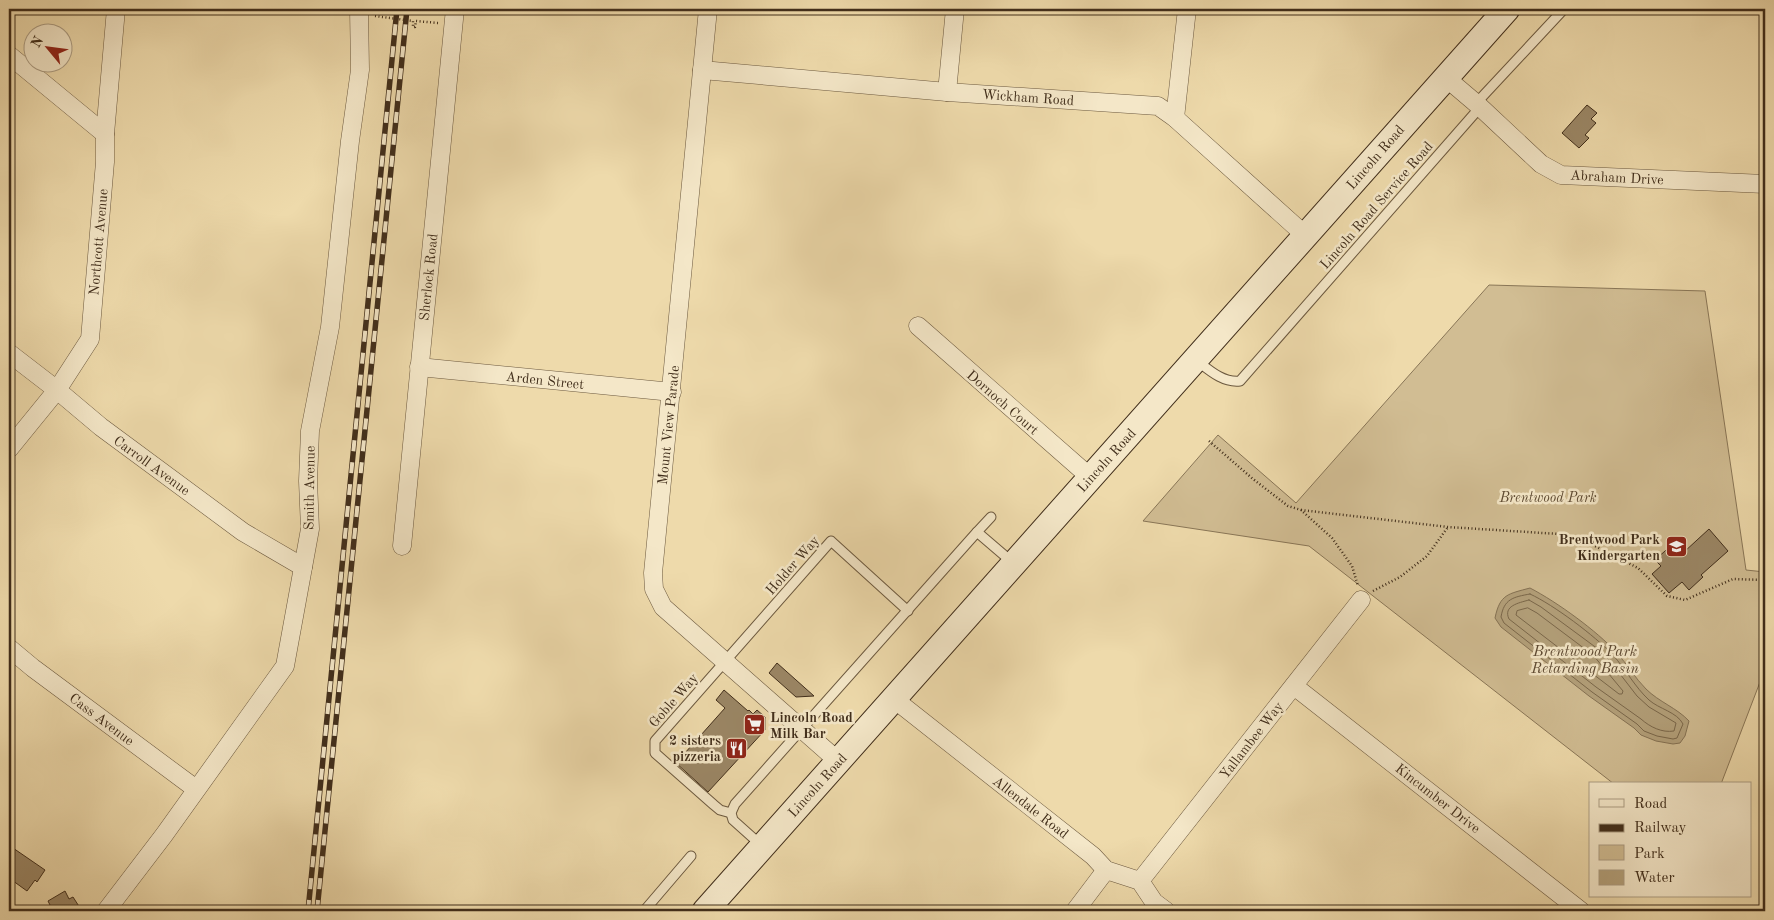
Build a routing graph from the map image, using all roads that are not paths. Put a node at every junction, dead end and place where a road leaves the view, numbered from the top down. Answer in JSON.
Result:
{"nodes":[{"id":1,"x":116,"y":9,"type":"edge"},
{"id":2,"x":708,"y":9,"type":"edge"},
{"id":3,"x":955,"y":9,"type":"edge"},
{"id":4,"x":1187,"y":9,"type":"edge"},
{"id":5,"x":1507,"y":9,"type":"edge"},
{"id":6,"x":1564,"y":9,"type":"edge"},
{"id":7,"x":359,"y":11,"type":"edge"},
{"id":8,"x":454,"y":17,"type":"edge"},
{"id":9,"x":9,"y":55,"type":"edge"},
{"id":10,"x":702,"y":70,"type":"junction"},
{"id":11,"x":1445,"y":77,"type":"junction"},
{"id":12,"x":947,"y":92,"type":"junction"},
{"id":13,"x":1478,"y":105,"type":"junction"},
{"id":14,"x":1175,"y":118,"type":"junction"},
{"id":15,"x":105,"y":134,"type":"junction"},
{"id":16,"x":1765,"y":184,"type":"edge"},
{"id":17,"x":1306,"y":236,"type":"junction"},
{"id":18,"x":918,"y":326,"type":"dead end"},
{"id":19,"x":9,"y":353,"type":"edge"},
{"id":20,"x":1196,"y":360,"type":"junction"},
{"id":21,"x":419,"y":367,"type":"junction"},
{"id":22,"x":57,"y":390,"type":"junction"},
{"id":23,"x":672,"y":392,"type":"junction"},
{"id":24,"x":9,"y":449,"type":"edge"},
{"id":25,"x":1090,"y":477,"type":"junction"},
{"id":26,"x":991,"y":517,"type":"dead end"},
{"id":27,"x":978,"y":532,"type":"junction"},
{"id":28,"x":402,"y":546,"type":"dead end"},
{"id":29,"x":1014,"y":564,"type":"junction"},
{"id":30,"x":303,"y":567,"type":"junction"},
{"id":31,"x":1361,"y":600,"type":"road end"},
{"id":32,"x":908,"y":611,"type":"junction"},
{"id":33,"x":9,"y":648,"type":"edge"},
{"id":34,"x":725,"y":662,"type":"junction"},
{"id":35,"x":1294,"y":686,"type":"junction"},
{"id":36,"x":894,"y":699,"type":"junction"},
{"id":37,"x":802,"y":729,"type":"junction"},
{"id":38,"x":838,"y":761,"type":"junction"},
{"id":39,"x":196,"y":789,"type":"junction"},
{"id":40,"x":731,"y":813,"type":"junction"},
{"id":41,"x":762,"y":846,"type":"junction"},
{"id":42,"x":691,"y":856,"type":"dead end"},
{"id":43,"x":1106,"y":870,"type":"junction"},
{"id":44,"x":1140,"y":881,"type":"junction"},
{"id":45,"x":106,"y":911,"type":"edge"},
{"id":46,"x":644,"y":911,"type":"edge"},
{"id":47,"x":705,"y":911,"type":"edge"},
{"id":48,"x":1075,"y":911,"type":"edge"},
{"id":49,"x":1166,"y":911,"type":"edge"},
{"id":50,"x":1581,"y":911,"type":"edge"}],
"edges":[{"from":1,"to":15,"type":"street","name":"Northcott Avenue"},
{"from":2,"to":10,"type":"street","name":"Mount View Parade"},
{"from":3,"to":12,"type":"street"},
{"from":4,"to":14,"type":"street"},
{"from":5,"to":11,"type":"main road","name":"Lincoln Road"},
{"from":6,"to":13,"type":"lane","name":"Lincoln Road Service Road"},
{"from":7,"to":30,"type":"street","name":"Smith Avenue"},
{"from":8,"to":21,"type":"street","name":"Sherlock Road"},
{"from":9,"to":15,"type":"street"},
{"from":10,"to":12,"type":"street","name":"Wickham Road"},
{"from":10,"to":23,"type":"street","name":"Mount View Parade"},
{"from":11,"to":13,"type":"street","name":"Abraham Drive"},
{"from":11,"to":17,"type":"main road","name":"Lincoln Road"},
{"from":12,"to":14,"type":"street","name":"Wickham Road"},
{"from":13,"to":16,"type":"street","name":"Abraham Drive"},
{"from":13,"to":20,"type":"lane","name":"Lincoln Road Service Road"},
{"from":14,"to":17,"type":"street","name":"Wickham Road"},
{"from":15,"to":22,"type":"street","name":"Northcott Avenue"},
{"from":17,"to":20,"type":"main road","name":"Lincoln Road"},
{"from":18,"to":25,"type":"street","name":"Dornoch Court"},
{"from":19,"to":22,"type":"street","name":"Carroll Avenue"},
{"from":20,"to":25,"type":"main road","name":"Lincoln Road"},
{"from":21,"to":23,"type":"street","name":"Arden Street"},
{"from":21,"to":28,"type":"street","name":"Sherlock Road"},
{"from":22,"to":24,"type":"street","name":"Northcott Avenue"},
{"from":22,"to":30,"type":"street","name":"Carroll Avenue"},
{"from":23,"to":34,"type":"street","name":"Mount View Parade"},
{"from":25,"to":29,"type":"main road","name":"Lincoln Road"},
{"from":26,"to":27,"type":"lane"},
{"from":27,"to":29,"type":"lane"},
{"from":27,"to":32,"type":"lane"},
{"from":29,"to":36,"type":"main road","name":"Lincoln Road"},
{"from":30,"to":39,"type":"street","name":"Smith Avenue"},
{"from":31,"to":35,"type":"street","name":"Yallambee Way"},
{"from":32,"to":34,"type":"lane","name":"Holder Way"},
{"from":32,"to":37,"type":"lane"},
{"from":33,"to":39,"type":"street","name":"Cass Avenue"},
{"from":34,"to":37,"type":"street","name":"Mount View Parade"},
{"from":34,"to":40,"type":"lane","name":"Goble Way"},
{"from":35,"to":44,"type":"street","name":"Yallambee Way"},
{"from":35,"to":50,"type":"street","name":"Kincumber Drive"},
{"from":36,"to":38,"type":"main road","name":"Lincoln Road"},
{"from":36,"to":43,"type":"street","name":"Allendale Road"},
{"from":37,"to":38,"type":"street","name":"Mount View Parade"},
{"from":37,"to":40,"type":"lane"},
{"from":38,"to":41,"type":"main road","name":"Lincoln Road"},
{"from":39,"to":45,"type":"street","name":"Smith Avenue"},
{"from":40,"to":41,"type":"lane"},
{"from":41,"to":47,"type":"main road","name":"Lincoln Road"},
{"from":42,"to":46,"type":"lane"},
{"from":43,"to":44,"type":"street","name":"Allendale Road"},
{"from":43,"to":48,"type":"street"},
{"from":44,"to":49,"type":"street"}]}
